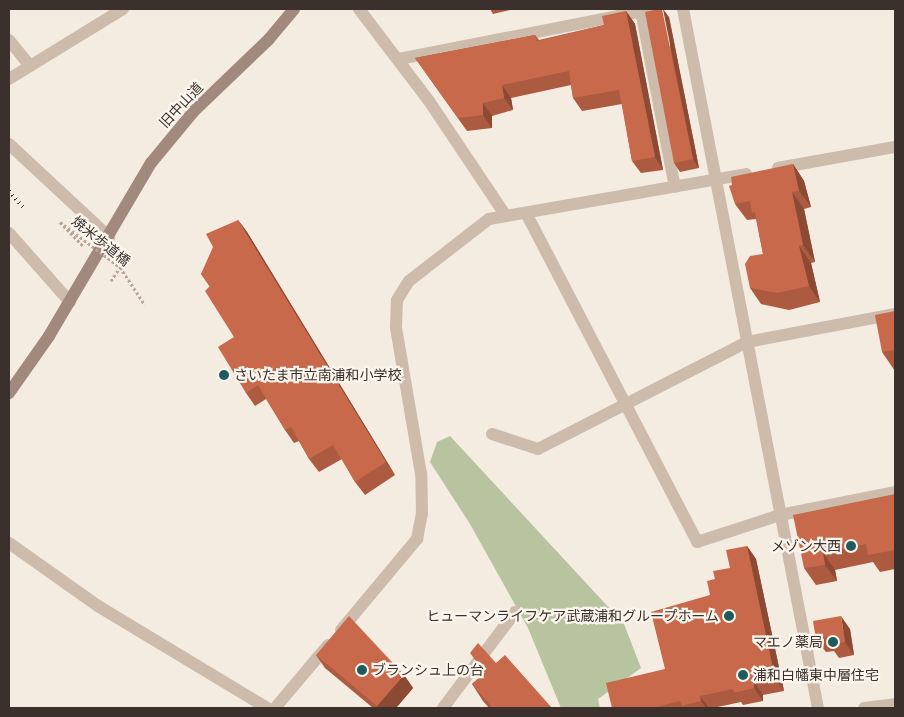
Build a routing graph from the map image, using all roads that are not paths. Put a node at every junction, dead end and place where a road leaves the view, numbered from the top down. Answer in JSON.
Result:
{"nodes":[{"id":1,"x":123,"y":9,"type":"edge"},
{"id":2,"x":294,"y":9,"type":"edge"},
{"id":3,"x":359,"y":9,"type":"edge"},
{"id":4,"x":654,"y":9,"type":"edge"},
{"id":5,"x":682,"y":9,"type":"edge"},
{"id":6,"x":640,"y":11,"type":"junction"},
{"id":7,"x":9,"y":40,"type":"edge"},
{"id":8,"x":399,"y":59,"type":"junction"},
{"id":9,"x":29,"y":65,"type":"junction"},
{"id":10,"x":9,"y":79,"type":"edge"},
{"id":11,"x":9,"y":144,"type":"edge"},
{"id":12,"x":895,"y":146,"type":"edge"},
{"id":13,"x":715,"y":180,"type":"junction"},
{"id":14,"x":675,"y":187,"type":"junction"},
{"id":15,"x":526,"y":213,"type":"junction"},
{"id":16,"x":506,"y":216,"type":"junction"},
{"id":17,"x":9,"y":233,"type":"edge"},
{"id":18,"x":109,"y":237,"type":"junction"},
{"id":19,"x":70,"y":302,"type":"junction"},
{"id":20,"x":895,"y":314,"type":"edge"},
{"id":21,"x":747,"y":342,"type":"junction"},
{"id":22,"x":9,"y":393,"type":"edge"},
{"id":23,"x":624,"y":402,"type":"junction"},
{"id":24,"x":492,"y":434,"type":"dead end"},
{"id":25,"x":895,"y":492,"type":"edge"},
{"id":26,"x":780,"y":515,"type":"junction"},
{"id":27,"x":9,"y":542,"type":"edge"},
{"id":28,"x":516,"y":612,"type":"dead end"},
{"id":29,"x":895,"y":704,"type":"edge"},
{"id":30,"x":267,"y":708,"type":"edge"},
{"id":31,"x":275,"y":708,"type":"edge"},
{"id":32,"x":444,"y":708,"type":"edge"},
{"id":33,"x":818,"y":708,"type":"edge"},
{"id":34,"x":864,"y":708,"type":"edge"}],
"edges":[{"from":1,"to":9,"type":"street"},
{"from":2,"to":18,"type":"street","name":"旧中山道"},
{"from":3,"to":8,"type":"street"},
{"from":4,"to":6,"type":"street"},
{"from":5,"to":13,"type":"street"},
{"from":6,"to":8,"type":"street"},
{"from":6,"to":14,"type":"street"},
{"from":7,"to":9,"type":"street"},
{"from":8,"to":16,"type":"street"},
{"from":9,"to":10,"type":"street"},
{"from":11,"to":18,"type":"street"},
{"from":12,"to":13,"type":"street"},
{"from":13,"to":14,"type":"street"},
{"from":13,"to":21,"type":"street"},
{"from":14,"to":15,"type":"street"},
{"from":15,"to":16,"type":"street"},
{"from":15,"to":23,"type":"street"},
{"from":16,"to":31,"type":"street"},
{"from":17,"to":19,"type":"street"},
{"from":18,"to":19,"type":"street","name":"旧中山道"},
{"from":19,"to":22,"type":"street","name":"旧中山道"},
{"from":20,"to":21,"type":"street"},
{"from":21,"to":23,"type":"street"},
{"from":21,"to":26,"type":"street"},
{"from":23,"to":24,"type":"street"},
{"from":23,"to":26,"type":"street"},
{"from":25,"to":26,"type":"street"},
{"from":26,"to":33,"type":"street"},
{"from":27,"to":30,"type":"street"},
{"from":28,"to":32,"type":"street"},
{"from":29,"to":34,"type":"street"}]}
